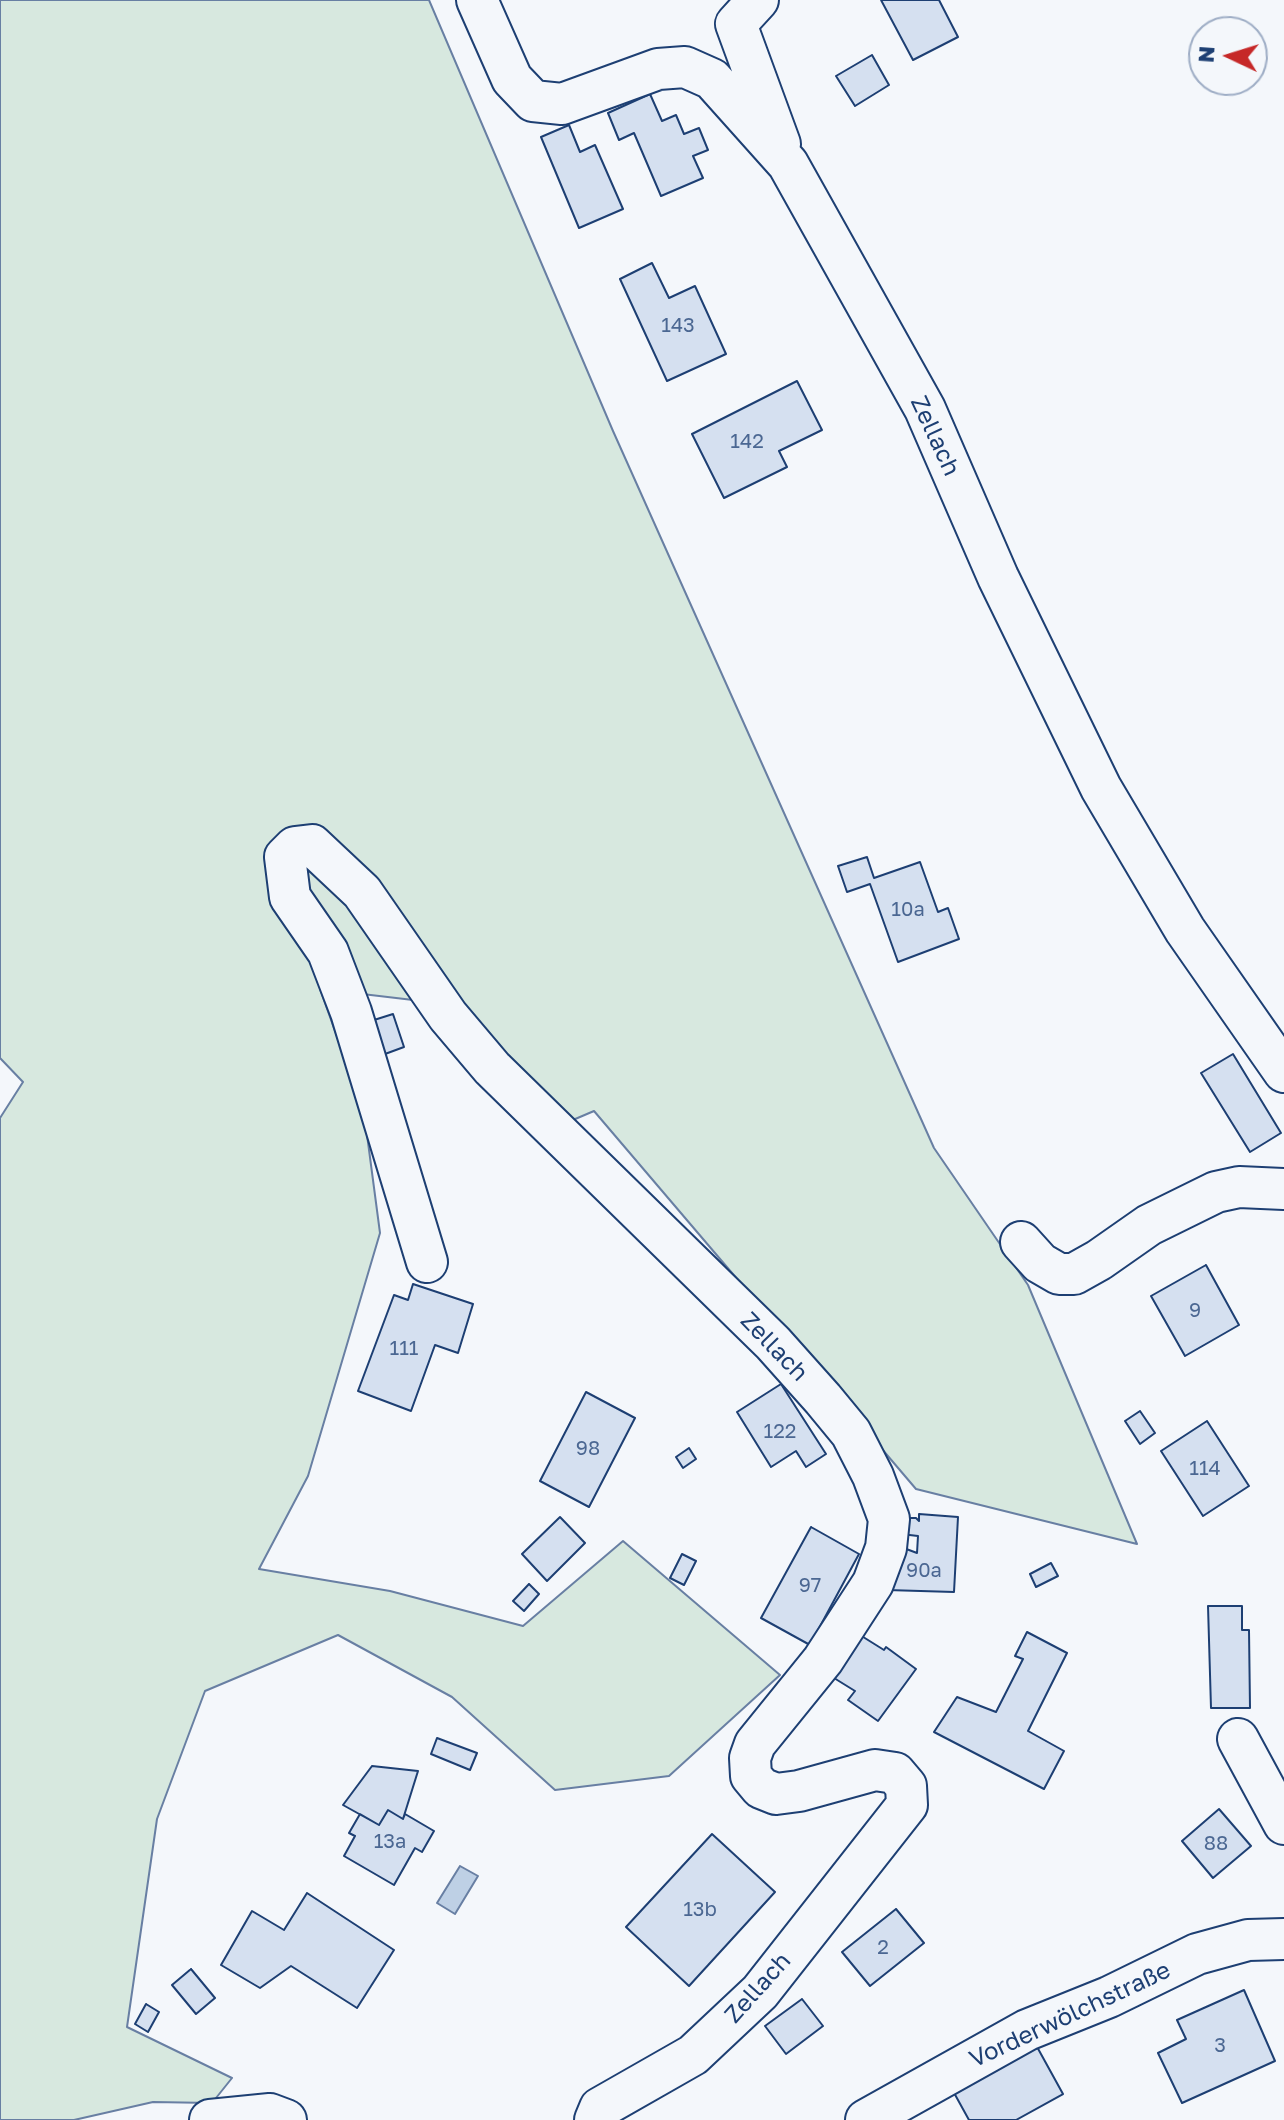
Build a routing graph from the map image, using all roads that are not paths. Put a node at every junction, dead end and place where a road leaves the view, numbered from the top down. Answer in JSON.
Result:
{"nodes":[{"id":1,"x":477,"y":0,"type":"edge"},
{"id":2,"x":758,"y":0,"type":"edge"},
{"id":3,"x":788,"y":164,"type":"junction"},
{"id":4,"x":1284,"y":1072,"type":"edge"},
{"id":5,"x":1284,"y":1189,"type":"edge"},
{"id":6,"x":1021,"y":1242,"type":"dead end"},
{"id":7,"x":427,"y":1262,"type":"dead end"},
{"id":8,"x":1238,"y":1739,"type":"dead end"},
{"id":9,"x":1284,"y":1824,"type":"edge"},
{"id":10,"x":1284,"y":1939,"type":"edge"},
{"id":11,"x":210,"y":2120,"type":"edge"},
{"id":12,"x":286,"y":2120,"type":"edge"},
{"id":13,"x":595,"y":2120,"type":"edge"},
{"id":14,"x":866,"y":2120,"type":"edge"}],
"edges":[{"from":1,"to":3,"type":"street","name":"Zellach"},
{"from":2,"to":3,"type":"street"},
{"from":3,"to":4,"type":"street","name":"Zellach"},
{"from":5,"to":6,"type":"street"},
{"from":7,"to":13,"type":"street","name":"Zellach"},
{"from":8,"to":9,"type":"street"},
{"from":10,"to":14,"type":"street","name":"Vorderwölchstraße"},
{"from":11,"to":12,"type":"street"}]}
